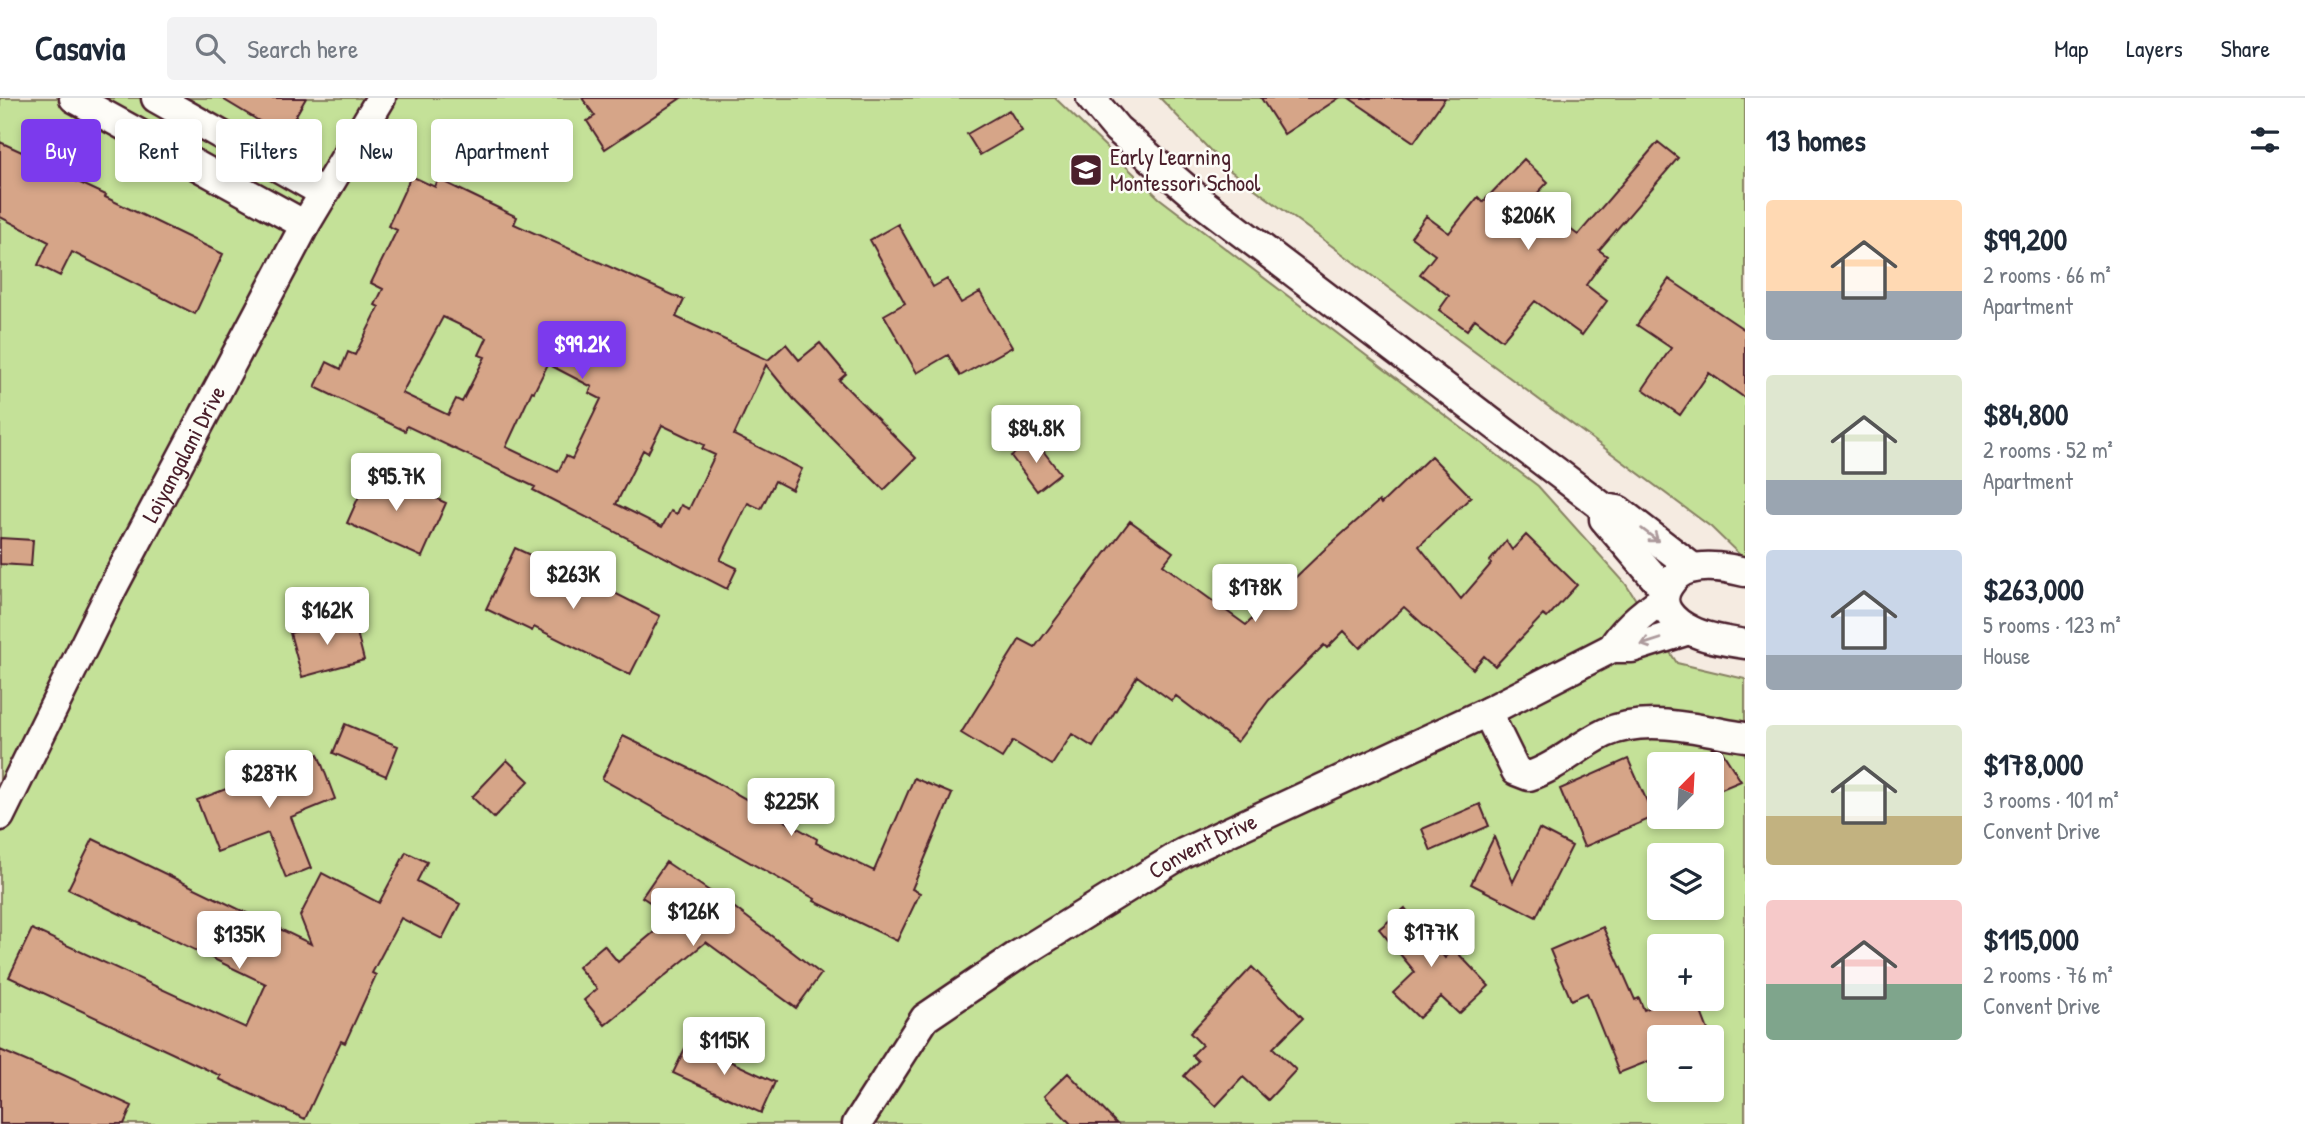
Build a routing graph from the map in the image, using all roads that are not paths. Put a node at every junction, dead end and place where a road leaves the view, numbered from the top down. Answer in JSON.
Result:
{"nodes":[{"id":1,"x":74,"y":98,"type":"edge"},
{"id":2,"x":156,"y":98,"type":"edge"},
{"id":3,"x":381,"y":98,"type":"edge"},
{"id":4,"x":1091,"y":98,"type":"edge"},
{"id":5,"x":324,"y":193,"type":"junction"},
{"id":6,"x":305,"y":225,"type":"junction"},
{"id":7,"x":1604,"y":508,"type":"junction"},
{"id":8,"x":1693,"y":568,"type":"junction"},
{"id":9,"x":1745,"y":572,"type":"edge"},
{"id":10,"x":1664,"y":595,"type":"junction"},
{"id":11,"x":1689,"y":630,"type":"junction"},
{"id":12,"x":1745,"y":644,"type":"edge"},
{"id":13,"x":1612,"y":648,"type":"junction"},
{"id":14,"x":1487,"y":712,"type":"junction"},
{"id":15,"x":1745,"y":737,"type":"edge"},
{"id":16,"x":0,"y":816,"type":"edge"},
{"id":17,"x":857,"y":1124,"type":"edge"}],
"edges":[{"from":1,"to":6,"type":"street"},
{"from":2,"to":5,"type":"street"},
{"from":3,"to":5,"type":"street","name":"Loiyangalani Drive"},
{"from":4,"to":7,"type":"street"},
{"from":5,"to":6,"type":"street","name":"Loiyangalani Drive"},
{"from":6,"to":16,"type":"street","name":"Loiyangalani Drive"},
{"from":7,"to":8,"type":"street","one_way":true},
{"from":7,"to":10,"type":"street"},
{"from":8,"to":9,"type":"street"},
{"from":8,"to":10,"type":"street","name":"Convent Drive"},
{"from":10,"to":11,"type":"street"},
{"from":10,"to":13,"type":"street","name":"Convent Drive"},
{"from":11,"to":12,"type":"street"},
{"from":11,"to":13,"type":"street","name":"Convent Drive","one_way":true},
{"from":13,"to":14,"type":"street","name":"Convent Drive"},
{"from":14,"to":15,"type":"street"},
{"from":14,"to":17,"type":"street","name":"Convent Drive"}]}
